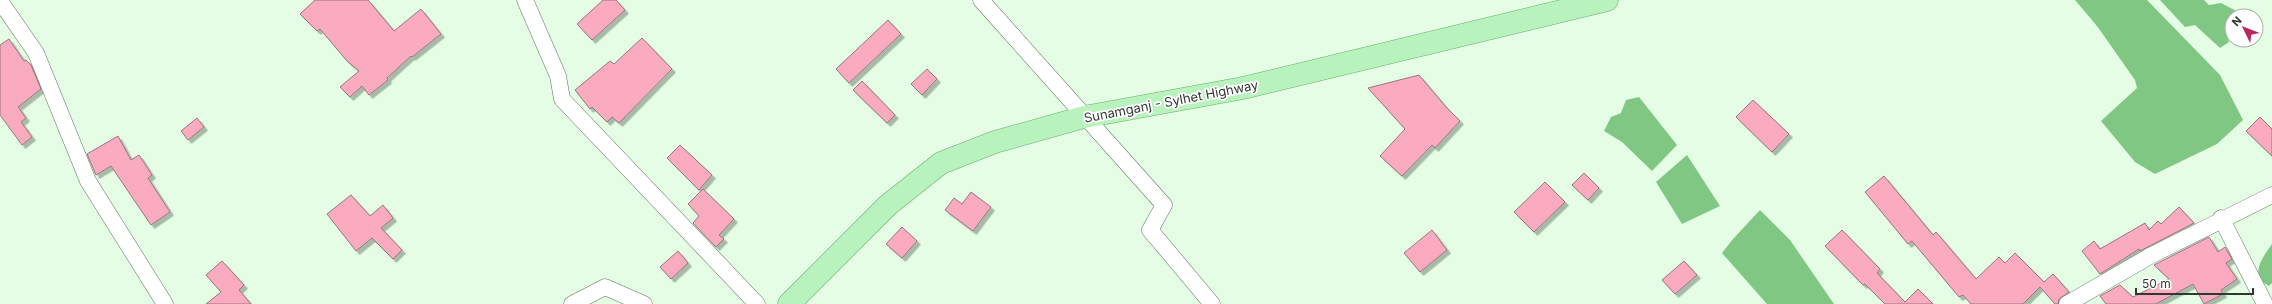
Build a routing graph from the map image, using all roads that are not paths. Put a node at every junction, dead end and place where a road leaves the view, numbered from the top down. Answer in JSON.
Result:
{"nodes":[{"id":1,"x":525,"y":0,"type":"edge"},
{"id":2,"x":981,"y":0,"type":"edge"},
{"id":3,"x":1607,"y":0,"type":"edge"},
{"id":4,"x":0,"y":1,"type":"edge"},
{"id":5,"x":1084,"y":117,"type":"junction"},
{"id":6,"x":2272,"y":195,"type":"edge"},
{"id":7,"x":2221,"y":218,"type":"junction"},
{"id":8,"x":165,"y":304,"type":"edge"},
{"id":9,"x":572,"y":304,"type":"edge"},
{"id":10,"x":644,"y":304,"type":"edge"},
{"id":11,"x":757,"y":304,"type":"edge"},
{"id":12,"x":789,"y":304,"type":"edge"},
{"id":13,"x":1212,"y":304,"type":"edge"},
{"id":14,"x":2067,"y":304,"type":"edge"},
{"id":15,"x":2265,"y":304,"type":"edge"}],
"edges":[{"from":1,"to":11,"type":"street"},
{"from":2,"to":5,"type":"street"},
{"from":3,"to":5,"type":"main road","name":"Sunamganj - Sylhet Highway"},
{"from":4,"to":8,"type":"street"},
{"from":5,"to":12,"type":"main road","name":"Sunamganj - Sylhet Highway"},
{"from":5,"to":13,"type":"street"},
{"from":6,"to":7,"type":"street"},
{"from":7,"to":14,"type":"street"},
{"from":7,"to":15,"type":"street"},
{"from":9,"to":10,"type":"street"}]}
